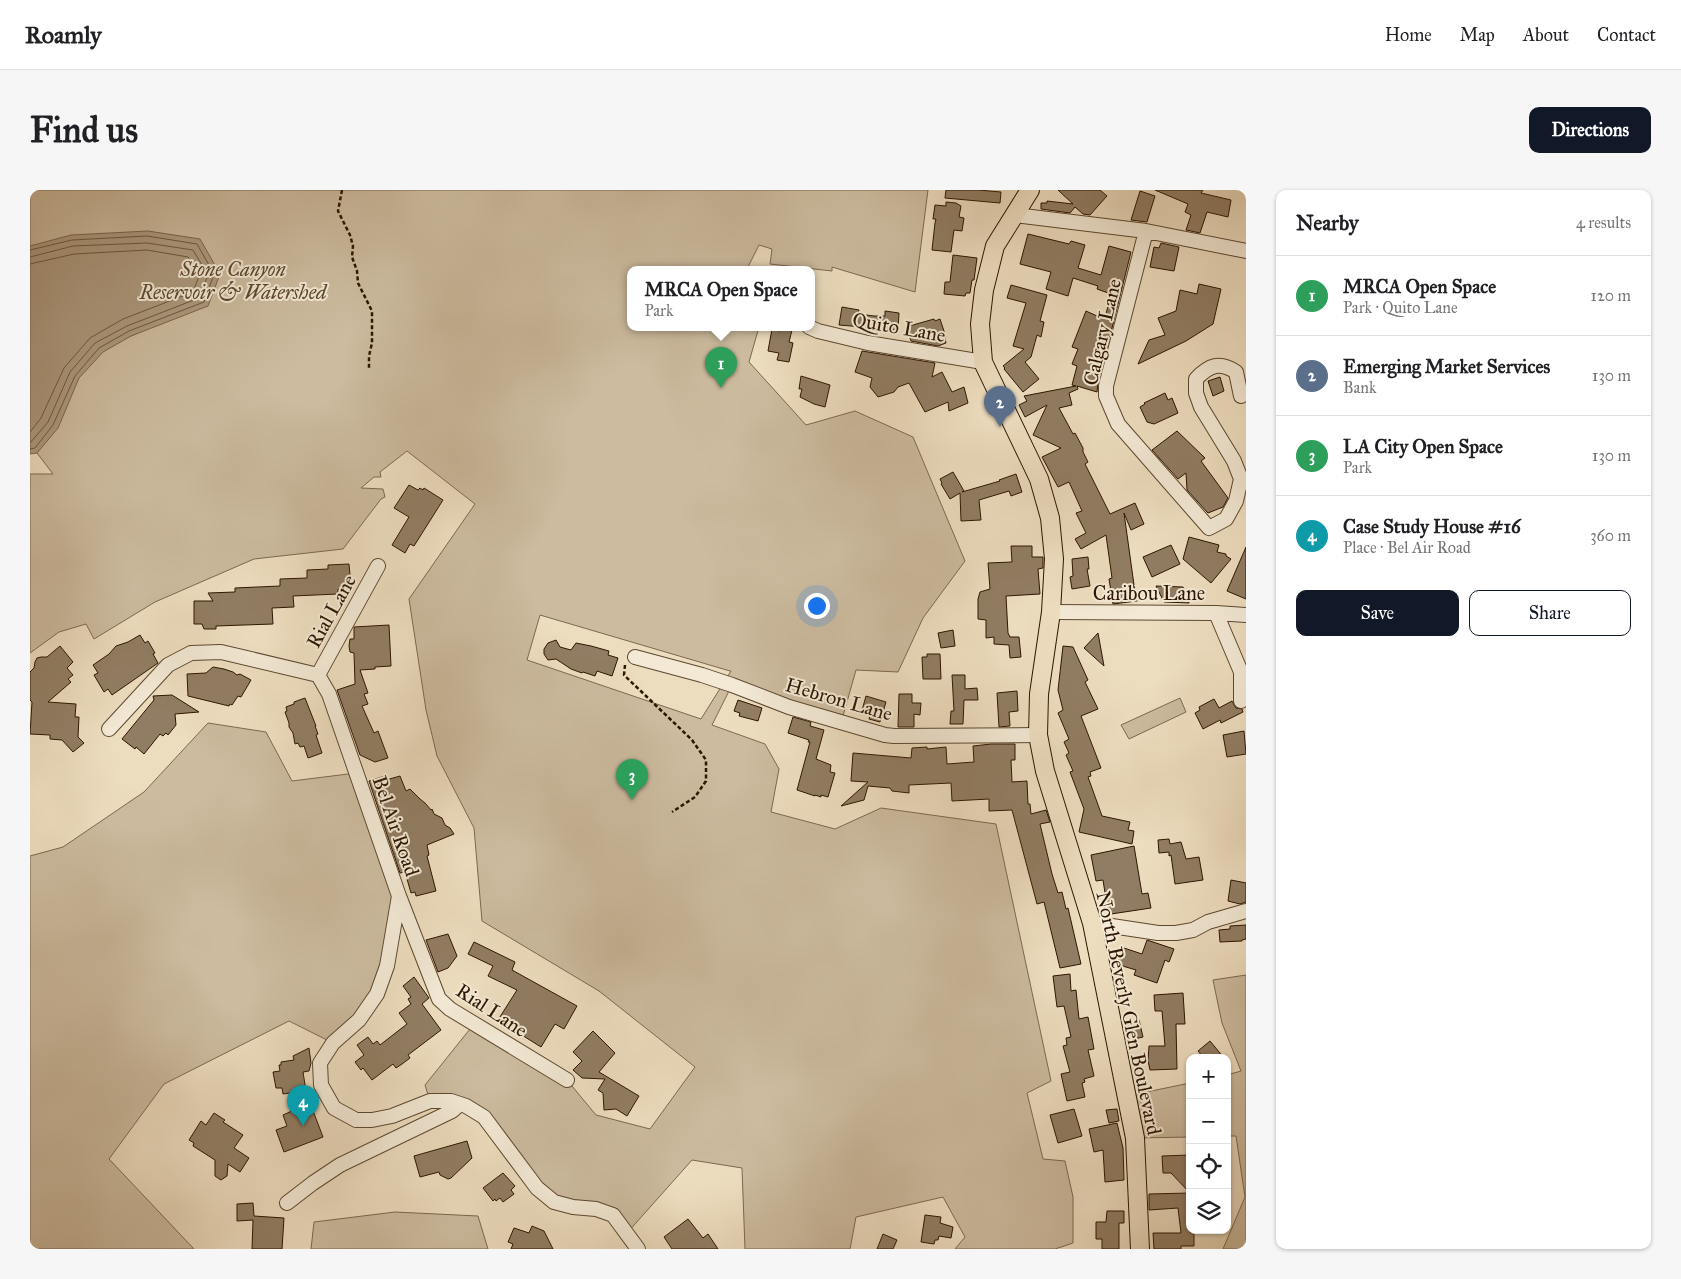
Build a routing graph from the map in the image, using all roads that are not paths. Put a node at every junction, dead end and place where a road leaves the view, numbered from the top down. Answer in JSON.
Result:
{"nodes":[{"id":1,"x":1030,"y":190,"type":"edge"},
{"id":2,"x":1015,"y":215,"type":"junction"},
{"id":3,"x":1146,"y":231,"type":"junction"},
{"id":4,"x":1246,"y":251,"type":"edge"},
{"id":5,"x":815,"y":330,"type":"edge"},
{"id":6,"x":983,"y":362,"type":"junction"},
{"id":7,"x":1241,"y":396,"type":"dead end"},
{"id":8,"x":378,"y":566,"type":"dead end"},
{"id":9,"x":1051,"y":612,"type":"junction"},
{"id":10,"x":1216,"y":613,"type":"junction"},
{"id":11,"x":1246,"y":615,"type":"edge"},
{"id":12,"x":635,"y":657,"type":"road end"},
{"id":13,"x":318,"y":675,"type":"junction"},
{"id":14,"x":1241,"y":700,"type":"dead end"},
{"id":15,"x":109,"y":729,"type":"dead end"},
{"id":16,"x":1038,"y":735,"type":"junction"},
{"id":17,"x":399,"y":896,"type":"junction"},
{"id":18,"x":1246,"y":911,"type":"edge"},
{"id":19,"x":1092,"y":923,"type":"junction"},
{"id":20,"x":567,"y":1080,"type":"dead end"},
{"id":21,"x":460,"y":1104,"type":"junction"},
{"id":22,"x":288,"y":1203,"type":"dead end"},
{"id":23,"x":638,"y":1249,"type":"edge"},
{"id":24,"x":1140,"y":1249,"type":"edge"}],
"edges":[{"from":1,"to":2,"type":"main road","name":"North Beverly Glen Boulevard"},
{"from":2,"to":3,"type":"street"},
{"from":2,"to":6,"type":"main road","name":"North Beverly Glen Boulevard"},
{"from":3,"to":4,"type":"street"},
{"from":3,"to":7,"type":"street","name":"Calgary Lane"},
{"from":5,"to":6,"type":"street","name":"Quito Lane"},
{"from":6,"to":9,"type":"main road","name":"North Beverly Glen Boulevard"},
{"from":8,"to":13,"type":"street","name":"Rial Lane"},
{"from":9,"to":10,"type":"street","name":"Caribou Lane"},
{"from":9,"to":16,"type":"main road","name":"North Beverly Glen Boulevard"},
{"from":10,"to":11,"type":"street","name":"Caribou Lane"},
{"from":10,"to":14,"type":"street"},
{"from":12,"to":16,"type":"street","name":"Hebron Lane"},
{"from":13,"to":15,"type":"street"},
{"from":13,"to":17,"type":"street","name":"Bel Air Road"},
{"from":16,"to":19,"type":"main road","name":"North Beverly Glen Boulevard"},
{"from":17,"to":20,"type":"street","name":"Rial Lane"},
{"from":17,"to":21,"type":"street","name":"Bel Air Road"},
{"from":18,"to":19,"type":"street"},
{"from":19,"to":24,"type":"main road","name":"North Beverly Glen Boulevard"},
{"from":21,"to":22,"type":"street"},
{"from":21,"to":23,"type":"street","name":"Bel Air Road"}]}
